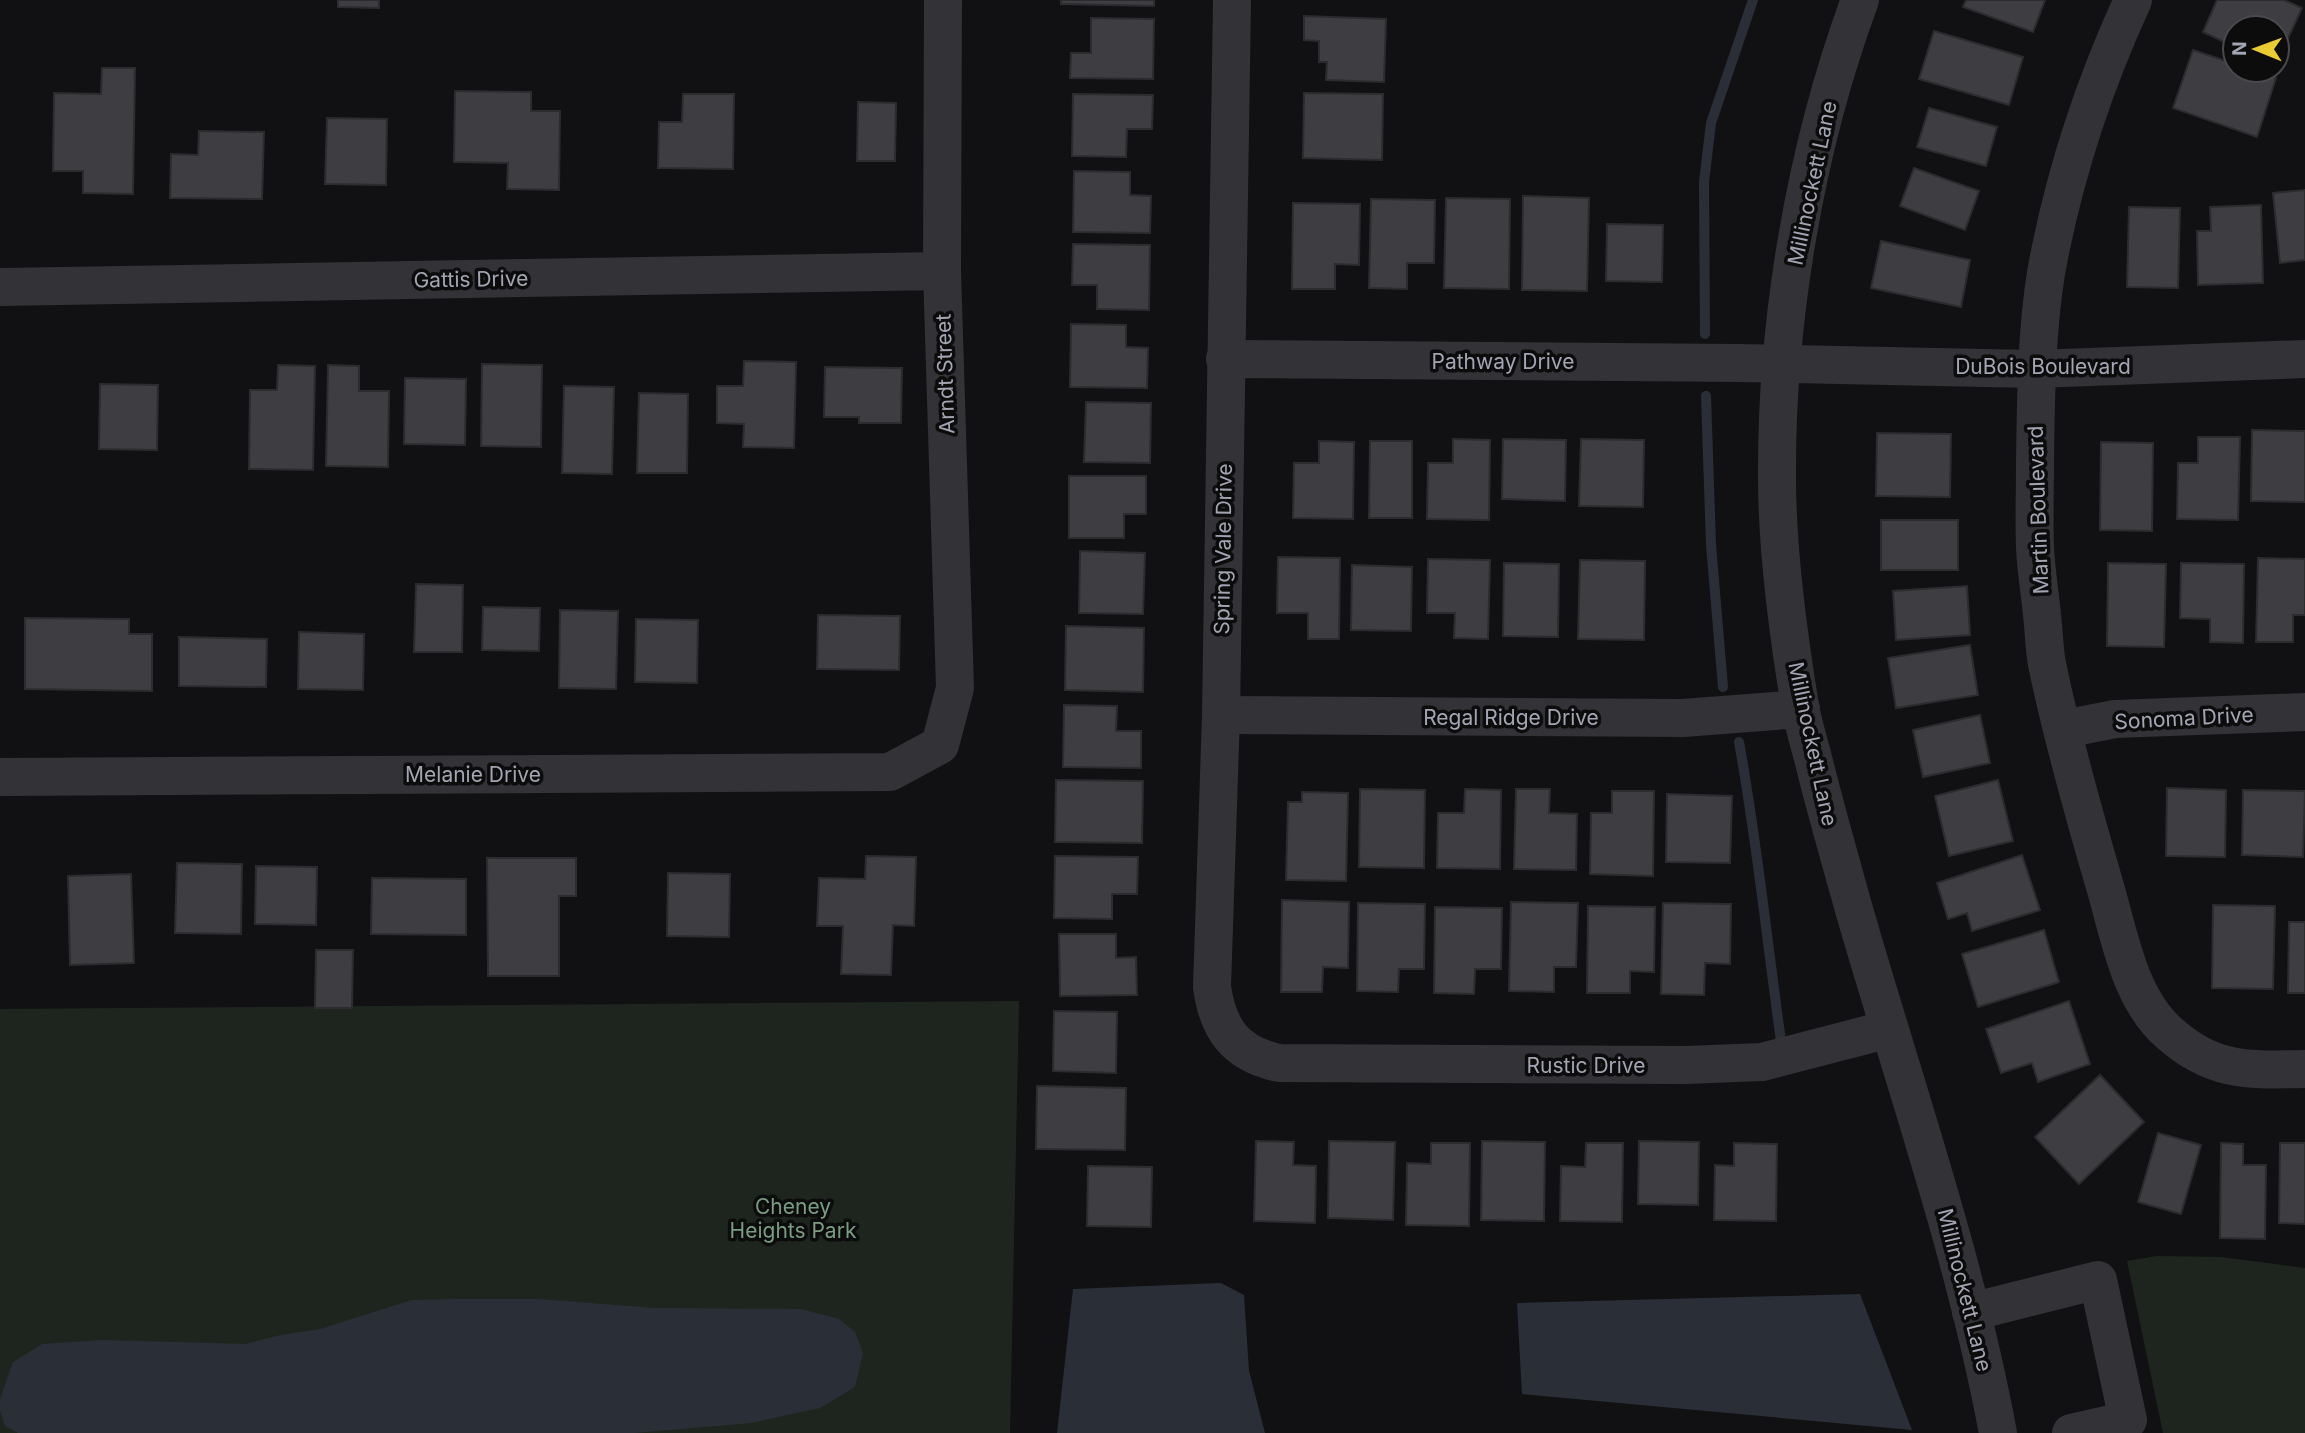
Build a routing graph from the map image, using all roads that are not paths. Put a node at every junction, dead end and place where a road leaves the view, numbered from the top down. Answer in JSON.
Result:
{"nodes":[{"id":1,"x":943,"y":0,"type":"edge"},
{"id":2,"x":1232,"y":0,"type":"edge"},
{"id":3,"x":1860,"y":0,"type":"edge"},
{"id":4,"x":2133,"y":0,"type":"edge"},
{"id":5,"x":942,"y":271,"type":"junction"},
{"id":6,"x":0,"y":287,"type":"edge"},
{"id":7,"x":1225,"y":359,"type":"junction"},
{"id":8,"x":2305,"y":359,"type":"edge"},
{"id":9,"x":1782,"y":364,"type":"junction"},
{"id":10,"x":2036,"y":369,"type":"junction"},
{"id":11,"x":1801,"y":709,"type":"junction"},
{"id":12,"x":2305,"y":712,"type":"edge"},
{"id":13,"x":1220,"y":715,"type":"junction"},
{"id":14,"x":2064,"y":729,"type":"junction"},
{"id":15,"x":940,"y":745,"type":"joint"},
{"id":16,"x":0,"y":777,"type":"edge"},
{"id":17,"x":1889,"y":1029,"type":"junction"},
{"id":18,"x":1279,"y":1063,"type":"joint"},
{"id":19,"x":2305,"y":1069,"type":"edge"},
{"id":20,"x":1971,"y":1312,"type":"junction"},
{"id":21,"x":1998,"y":1433,"type":"edge"},
{"id":22,"x":2071,"y":1433,"type":"edge"}],
"edges":[{"from":1,"to":5,"type":"street","name":"Arndt Street"},
{"from":2,"to":7,"type":"street","name":"Spring Vale Drive"},
{"from":3,"to":9,"type":"street","name":"Millinockett Lane"},
{"from":4,"to":10,"type":"street","name":"Martin Boulevard"},
{"from":5,"to":6,"type":"street","name":"Gattis Drive"},
{"from":5,"to":15,"type":"street","name":"Arndt Street"},
{"from":7,"to":9,"type":"street","name":"Pathway Drive"},
{"from":7,"to":13,"type":"street","name":"Spring Vale Drive"},
{"from":8,"to":10,"type":"street","name":"DuBois Boulevard"},
{"from":9,"to":10,"type":"street","name":"DuBois Boulevard"},
{"from":9,"to":11,"type":"street","name":"Millinockett Lane"},
{"from":10,"to":14,"type":"street","name":"Martin Boulevard"},
{"from":11,"to":13,"type":"street","name":"Regal Ridge Drive"},
{"from":11,"to":17,"type":"street","name":"Millinockett Lane"},
{"from":12,"to":14,"type":"street","name":"Sonoma Drive"},
{"from":13,"to":18,"type":"street","name":"Spring Vale Drive"},
{"from":14,"to":19,"type":"street","name":"Martin Boulevard"},
{"from":15,"to":16,"type":"street","name":"Melanie Drive"},
{"from":17,"to":18,"type":"street","name":"Rustic Drive"},
{"from":17,"to":20,"type":"street","name":"Millinockett Lane"},
{"from":20,"to":21,"type":"street","name":"Millinockett Lane"},
{"from":20,"to":22,"type":"street"}]}
